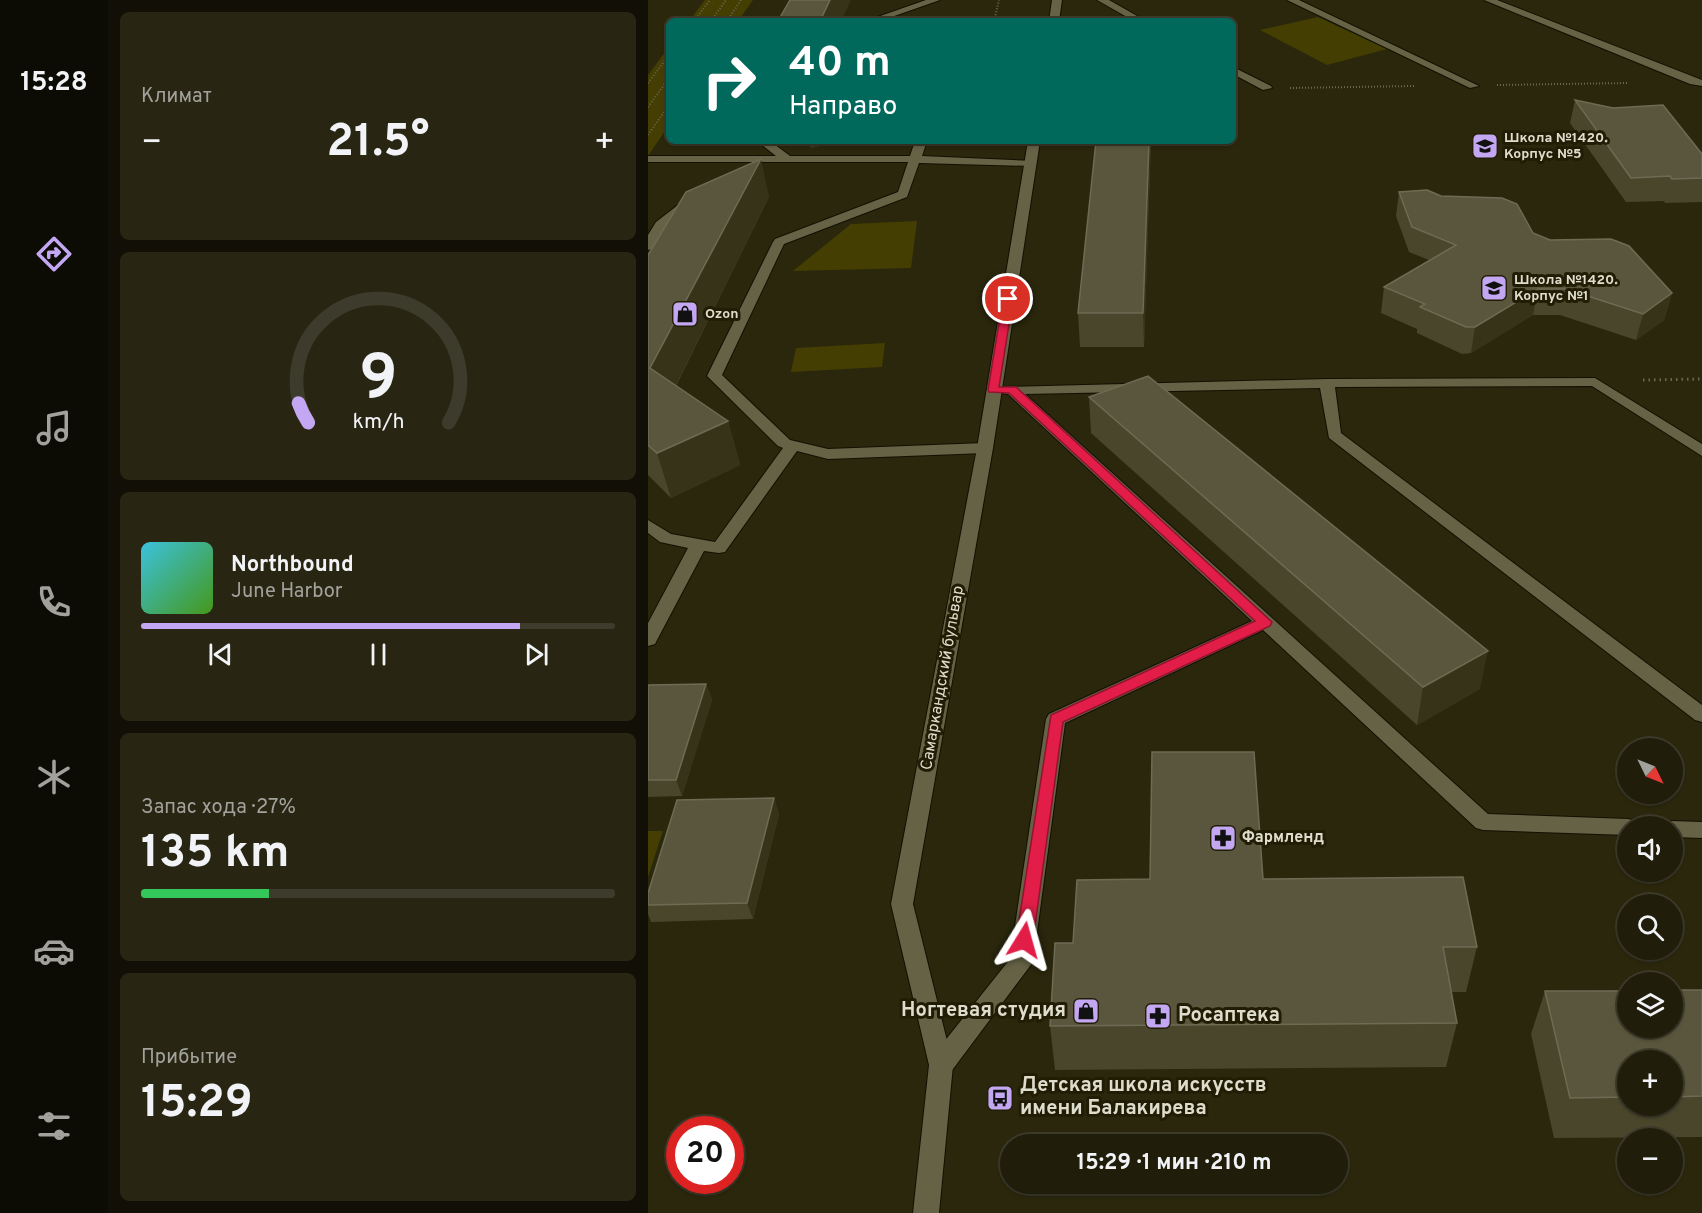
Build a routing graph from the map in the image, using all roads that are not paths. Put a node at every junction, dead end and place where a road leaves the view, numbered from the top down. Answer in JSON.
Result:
{"nodes":[{"id":1,"x":935,"y":0,"type":"edge"},
{"id":2,"x":1057,"y":0,"type":"edge"},
{"id":3,"x":1102,"y":0,"type":"edge"},
{"id":4,"x":1292,"y":0,"type":"edge"},
{"id":5,"x":1489,"y":0,"type":"edge"},
{"id":6,"x":880,"y":18,"type":"edge"},
{"id":7,"x":1054,"y":18,"type":"edge"},
{"id":8,"x":1135,"y":18,"type":"edge"},
{"id":9,"x":1236,"y":72,"type":"edge"},
{"id":10,"x":1702,"y":83,"type":"edge"},
{"id":11,"x":1474,"y":86,"type":"dead end"},
{"id":12,"x":1267,"y":88,"type":"dead end"},
{"id":13,"x":767,"y":144,"type":"edge"},
{"id":14,"x":920,"y":144,"type":"edge"},
{"id":15,"x":1034,"y":144,"type":"edge"},
{"id":16,"x":648,"y":159,"type":"edge"},
{"id":17,"x":915,"y":159,"type":"junction"},
{"id":18,"x":789,"y":160,"type":"junction"},
{"id":19,"x":1031,"y":164,"type":"junction"},
{"id":20,"x":747,"y":173,"type":"edge"},
{"id":21,"x":705,"y":187,"type":"edge"},
{"id":22,"x":648,"y":246,"type":"edge"},
{"id":23,"x":1327,"y":383,"type":"junction"},
{"id":24,"x":1002,"y":390,"type":"junction"},
{"id":25,"x":793,"y":445,"type":"junction"},
{"id":26,"x":985,"y":448,"type":"junction"},
{"id":27,"x":1702,"y":451,"type":"edge"},
{"id":28,"x":648,"y":525,"type":"edge"},
{"id":29,"x":699,"y":544,"type":"junction"},
{"id":30,"x":1265,"y":622,"type":"junction"},
{"id":31,"x":648,"y":640,"type":"edge"},
{"id":32,"x":1702,"y":715,"type":"edge"},
{"id":33,"x":1617,"y":827,"type":"edge"},
{"id":34,"x":1683,"y":829,"type":"edge"},
{"id":35,"x":1702,"y":830,"type":"edge"},
{"id":36,"x":941,"y":1065,"type":"junction"},
{"id":37,"x":926,"y":1213,"type":"edge"}],
"edges":[{"from":1,"to":6,"type":"street"},
{"from":2,"to":7,"type":"street"},
{"from":3,"to":8,"type":"street"},
{"from":4,"to":11,"type":"street"},
{"from":5,"to":10,"type":"street"},
{"from":9,"to":12,"type":"street"},
{"from":13,"to":18,"type":"street"},
{"from":14,"to":17,"type":"street"},
{"from":15,"to":19,"type":"street","name":"Самаркандский бульвар"},
{"from":16,"to":18,"type":"street"},
{"from":17,"to":18,"type":"street"},
{"from":17,"to":19,"type":"street"},
{"from":17,"to":25,"type":"street"},
{"from":18,"to":20,"type":"street"},
{"from":19,"to":24,"type":"street","name":"Самаркандский бульвар"},
{"from":21,"to":22,"type":"street"},
{"from":23,"to":24,"type":"street"},
{"from":23,"to":27,"type":"street"},
{"from":23,"to":32,"type":"street"},
{"from":24,"to":26,"type":"street","name":"Самаркандский бульвар"},
{"from":24,"to":30,"type":"street"},
{"from":25,"to":26,"type":"street"},
{"from":25,"to":29,"type":"street"},
{"from":26,"to":36,"type":"street","name":"Самаркандский бульвар"},
{"from":28,"to":29,"type":"street"},
{"from":29,"to":31,"type":"street"},
{"from":30,"to":33,"type":"street"},
{"from":30,"to":36,"type":"street"},
{"from":34,"to":35,"type":"street"},
{"from":36,"to":37,"type":"street","name":"Самаркандский бульвар"}]}
